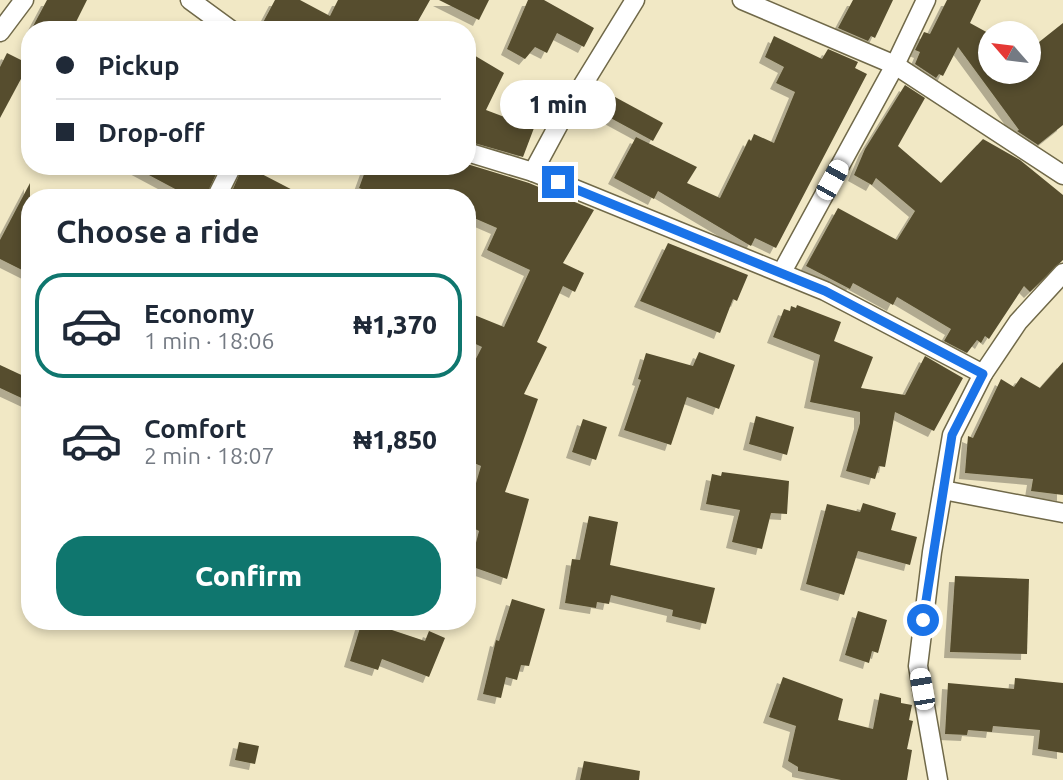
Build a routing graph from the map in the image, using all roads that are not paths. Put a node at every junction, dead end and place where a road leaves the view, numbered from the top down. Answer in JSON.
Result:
{"nodes":[{"id":1,"x":24,"y":0,"type":"edge"},
{"id":2,"x":190,"y":0,"type":"edge"},
{"id":3,"x":635,"y":0,"type":"edge"},
{"id":4,"x":742,"y":0,"type":"edge"},
{"id":5,"x":926,"y":0,"type":"edge"},
{"id":6,"x":219,"y":21,"type":"edge"},
{"id":7,"x":0,"y":32,"type":"edge"},
{"id":8,"x":895,"y":65,"type":"junction"},
{"id":9,"x":476,"y":155,"type":"edge"},
{"id":10,"x":533,"y":172,"type":"junction"},
{"id":11,"x":1063,"y":175,"type":"edge"},
{"id":12,"x":782,"y":272,"type":"junction"},
{"id":13,"x":1063,"y":273,"type":"edge"},
{"id":14,"x":983,"y":374,"type":"junction"},
{"id":15,"x":943,"y":490,"type":"junction"},
{"id":16,"x":1063,"y":513,"type":"edge"},
{"id":17,"x":938,"y":780,"type":"edge"}],
"edges":[{"from":1,"to":7,"type":"street"},
{"from":2,"to":6,"type":"street"},
{"from":3,"to":10,"type":"street"},
{"from":4,"to":8,"type":"street"},
{"from":5,"to":8,"type":"street"},
{"from":8,"to":11,"type":"street"},
{"from":8,"to":12,"type":"street"},
{"from":9,"to":10,"type":"street"},
{"from":10,"to":12,"type":"street"},
{"from":12,"to":14,"type":"street"},
{"from":13,"to":14,"type":"street"},
{"from":14,"to":15,"type":"street"},
{"from":15,"to":16,"type":"street"},
{"from":15,"to":17,"type":"street"}]}
